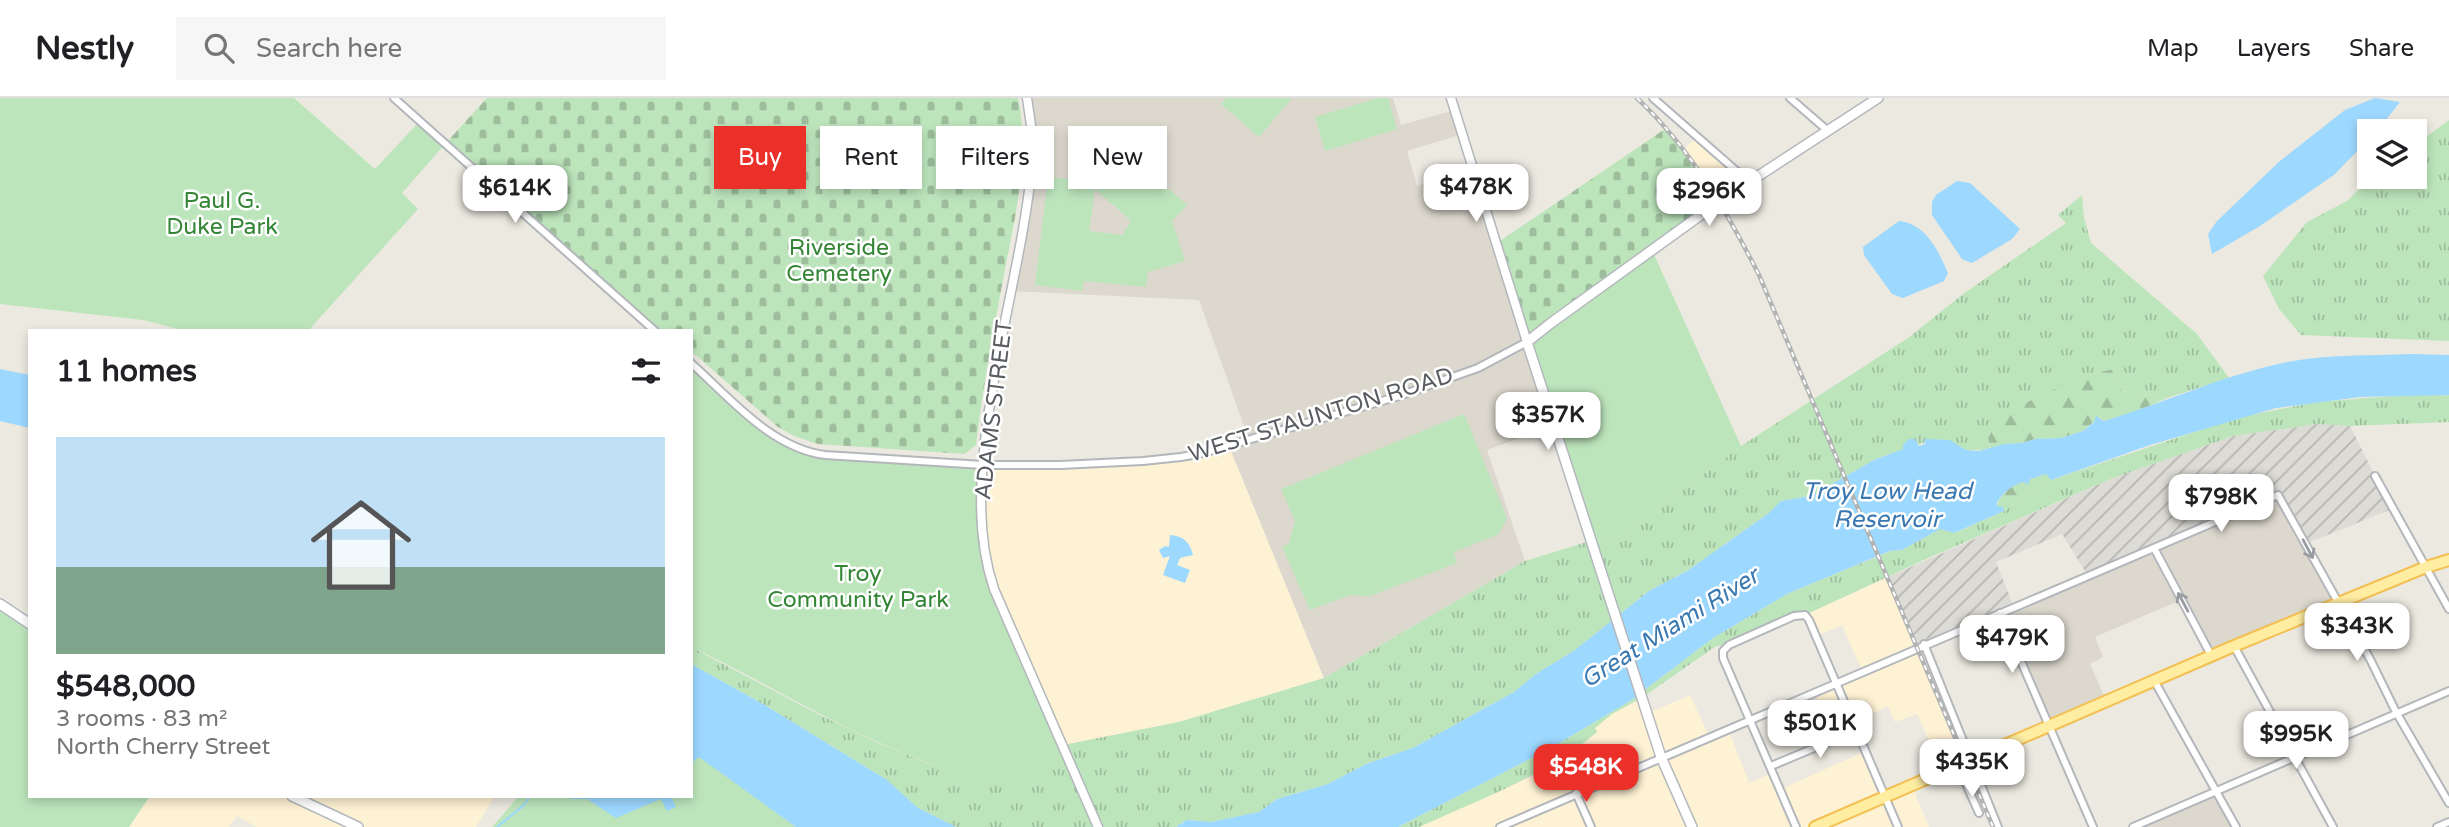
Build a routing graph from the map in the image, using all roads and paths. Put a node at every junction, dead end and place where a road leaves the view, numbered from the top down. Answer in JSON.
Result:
{"nodes":[{"id":1,"x":394,"y":98,"type":"edge"},
{"id":2,"x":1027,"y":98,"type":"edge"},
{"id":3,"x":1451,"y":98,"type":"edge"},
{"id":4,"x":1653,"y":98,"type":"edge"},
{"id":5,"x":1790,"y":98,"type":"edge"},
{"id":6,"x":1878,"y":98,"type":"edge"},
{"id":7,"x":1662,"y":101,"type":"edge"},
{"id":8,"x":1827,"y":130,"type":"junction"},
{"id":9,"x":1749,"y":183,"type":"junction"},
{"id":10,"x":653,"y":329,"type":"edge"},
{"id":11,"x":1527,"y":342,"type":"junction"},
{"id":12,"x":693,"y":365,"type":"edge"},
{"id":13,"x":983,"y":465,"type":"junction"},
{"id":14,"x":2375,"y":476,"type":"dead end"},
{"id":15,"x":2154,"y":548,"type":"junction"},
{"id":16,"x":2449,"y":560,"type":"edge"},
{"id":17,"x":2426,"y":567,"type":"junction"},
{"id":18,"x":0,"y":604,"type":"edge"},
{"id":19,"x":2337,"y":604,"type":"junction"},
{"id":20,"x":2449,"y":609,"type":"edge"},
{"id":21,"x":2000,"y":613,"type":"junction"},
{"id":22,"x":28,"y":623,"type":"edge"},
{"id":23,"x":1924,"y":645,"type":"junction"},
{"id":24,"x":2234,"y":646,"type":"junction"},
{"id":25,"x":2212,"y":657,"type":"junction"},
{"id":26,"x":2155,"y":682,"type":"junction"},
{"id":27,"x":1836,"y":683,"type":"junction"},
{"id":28,"x":2449,"y":691,"type":"edge"},
{"id":29,"x":2396,"y":712,"type":"junction"},
{"id":30,"x":1751,"y":718,"type":"junction"},
{"id":31,"x":2049,"y":726,"type":"junction"},
{"id":32,"x":1857,"y":730,"type":"junction"},
{"id":33,"x":1661,"y":757,"type":"junction"},
{"id":34,"x":2294,"y":758,"type":"junction"},
{"id":35,"x":1971,"y":761,"type":"junction"},
{"id":36,"x":1771,"y":766,"type":"junction"},
{"id":37,"x":1958,"y":766,"type":"junction"},
{"id":38,"x":2217,"y":792,"type":"junction"},
{"id":39,"x":1576,"y":793,"type":"junction"},
{"id":40,"x":1886,"y":796,"type":"junction"},
{"id":41,"x":296,"y":798,"type":"edge"},
{"id":42,"x":2449,"y":803,"type":"edge"},
{"id":43,"x":1979,"y":813,"type":"dead end"},
{"id":44,"x":2449,"y":822,"type":"edge"},
{"id":45,"x":358,"y":827,"type":"edge"},
{"id":46,"x":1098,"y":827,"type":"edge"},
{"id":47,"x":1500,"y":827,"type":"edge"},
{"id":48,"x":1591,"y":827,"type":"edge"},
{"id":49,"x":1691,"y":827,"type":"edge"},
{"id":50,"x":1796,"y":827,"type":"edge"},
{"id":51,"x":1815,"y":827,"type":"edge"},
{"id":52,"x":1898,"y":827,"type":"edge"},
{"id":53,"x":1998,"y":827,"type":"edge"},
{"id":54,"x":2093,"y":827,"type":"edge"},
{"id":55,"x":2133,"y":827,"type":"edge"},
{"id":56,"x":2236,"y":827,"type":"edge"},
{"id":57,"x":2333,"y":827,"type":"edge"},
{"id":58,"x":2437,"y":827,"type":"edge"}],
"edges":[{"from":1,"to":10,"type":"street"},
{"from":2,"to":13,"type":"street","name":"ADAMS STREET"},
{"from":3,"to":11,"type":"street"},
{"from":4,"to":7,"type":"street"},
{"from":5,"to":8,"type":"street"},
{"from":6,"to":8,"type":"main road"},
{"from":7,"to":9,"type":"street"},
{"from":8,"to":9,"type":"main road"},
{"from":9,"to":11,"type":"main road"},
{"from":11,"to":13,"type":"street","name":"WEST STAUNTON ROAD"},
{"from":11,"to":33,"type":"main road"},
{"from":12,"to":13,"type":"street","name":"WEST STAUNTON ROAD"},
{"from":13,"to":46,"type":"street","name":"ADAMS STREET"},
{"from":14,"to":17,"type":"street"},
{"from":15,"to":19,"type":"street","one_way":true},
{"from":15,"to":21,"type":"street"},
{"from":25,"to":15,"type":"street","one_way":true},
{"from":16,"to":17,"type":"main road"},
{"from":17,"to":19,"type":"main road"},
{"from":17,"to":20,"type":"street"},
{"from":18,"to":22,"type":"main road"},
{"from":19,"to":24,"type":"main road"},
{"from":19,"to":29,"type":"street"},
{"from":21,"to":23,"type":"street"},
{"from":21,"to":31,"type":"street"},
{"from":23,"to":27,"type":"street"},
{"from":23,"to":35,"type":"street"},
{"from":24,"to":25,"type":"main road"},
{"from":24,"to":34,"type":"street"},
{"from":25,"to":26,"type":"main road"},
{"from":26,"to":31,"type":"main road"},
{"from":26,"to":38,"type":"street"},
{"from":27,"to":30,"type":"street"},
{"from":27,"to":30,"type":"street"},
{"from":27,"to":32,"type":"street"},
{"from":28,"to":29,"type":"street"},
{"from":29,"to":34,"type":"street"},
{"from":29,"to":42,"type":"street"},
{"from":30,"to":33,"type":"street"},
{"from":30,"to":36,"type":"street"},
{"from":31,"to":35,"type":"main road"},
{"from":31,"to":54,"type":"street"},
{"from":32,"to":36,"type":"street"},
{"from":32,"to":40,"type":"street"},
{"from":33,"to":39,"type":"street"},
{"from":33,"to":49,"type":"main road"},
{"from":34,"to":38,"type":"street"},
{"from":34,"to":57,"type":"street"},
{"from":35,"to":37,"type":"main road"},
{"from":35,"to":53,"type":"street"},
{"from":36,"to":50,"type":"street"},
{"from":37,"to":40,"type":"main road"},
{"from":37,"to":43,"type":"street"},
{"from":38,"to":55,"type":"street"},
{"from":38,"to":56,"type":"street"},
{"from":39,"to":47,"type":"street"},
{"from":39,"to":48,"type":"street"},
{"from":40,"to":51,"type":"main road"},
{"from":40,"to":52,"type":"street"},
{"from":41,"to":45,"type":"main road"},
{"from":44,"to":58,"type":"street"}]}
